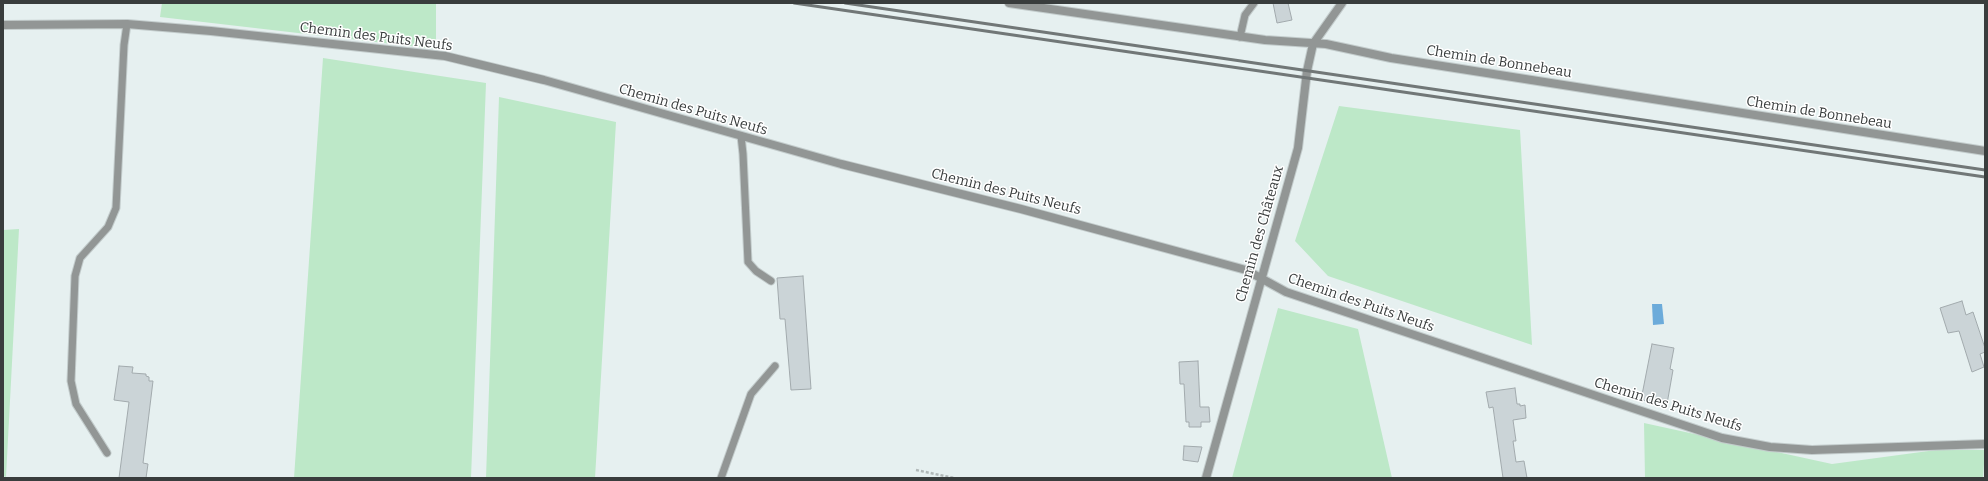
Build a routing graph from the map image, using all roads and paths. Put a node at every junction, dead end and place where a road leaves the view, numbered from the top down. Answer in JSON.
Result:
{"nodes":[{"id":1,"x":1009,"y":3,"type":"edge"},
{"id":2,"x":1254,"y":3,"type":"edge"},
{"id":3,"x":1342,"y":3,"type":"edge"},
{"id":4,"x":128,"y":24,"type":"junction"},
{"id":5,"x":3,"y":25,"type":"edge"},
{"id":6,"x":1240,"y":37,"type":"junction"},
{"id":7,"x":1313,"y":44,"type":"junction"},
{"id":8,"x":741,"y":136,"type":"junction"},
{"id":9,"x":1985,"y":151,"type":"edge"},
{"id":10,"x":1262,"y":278,"type":"junction"},
{"id":11,"x":771,"y":282,"type":"dead end"},
{"id":12,"x":775,"y":366,"type":"dead end"},
{"id":13,"x":1985,"y":444,"type":"edge"},
{"id":14,"x":107,"y":453,"type":"dead end"},
{"id":15,"x":916,"y":470,"type":"dead end"},
{"id":16,"x":721,"y":478,"type":"edge"},
{"id":17,"x":954,"y":478,"type":"edge"},
{"id":18,"x":1206,"y":478,"type":"edge"}],
"edges":[{"from":1,"to":6,"type":"street","name":"Chemin de Bonnebeau"},
{"from":2,"to":6,"type":"lane"},
{"from":3,"to":7,"type":"street","name":"Chemin des Châteaux"},
{"from":4,"to":5,"type":"street","name":"Chemin des Puits Neufs"},
{"from":4,"to":8,"type":"street","name":"Chemin des Puits Neufs"},
{"from":4,"to":14,"type":"lane"},
{"from":6,"to":7,"type":"street","name":"Chemin de Bonnebeau"},
{"from":7,"to":9,"type":"street","name":"Chemin de Bonnebeau"},
{"from":7,"to":10,"type":"street","name":"Chemin des Châteaux"},
{"from":8,"to":10,"type":"street","name":"Chemin des Puits Neufs"},
{"from":8,"to":11,"type":"lane"},
{"from":10,"to":13,"type":"street","name":"Chemin des Puits Neufs"},
{"from":10,"to":18,"type":"street","name":"Chemin des Châteaux"},
{"from":12,"to":16,"type":"lane"},
{"from":15,"to":17,"type":"path"}]}
